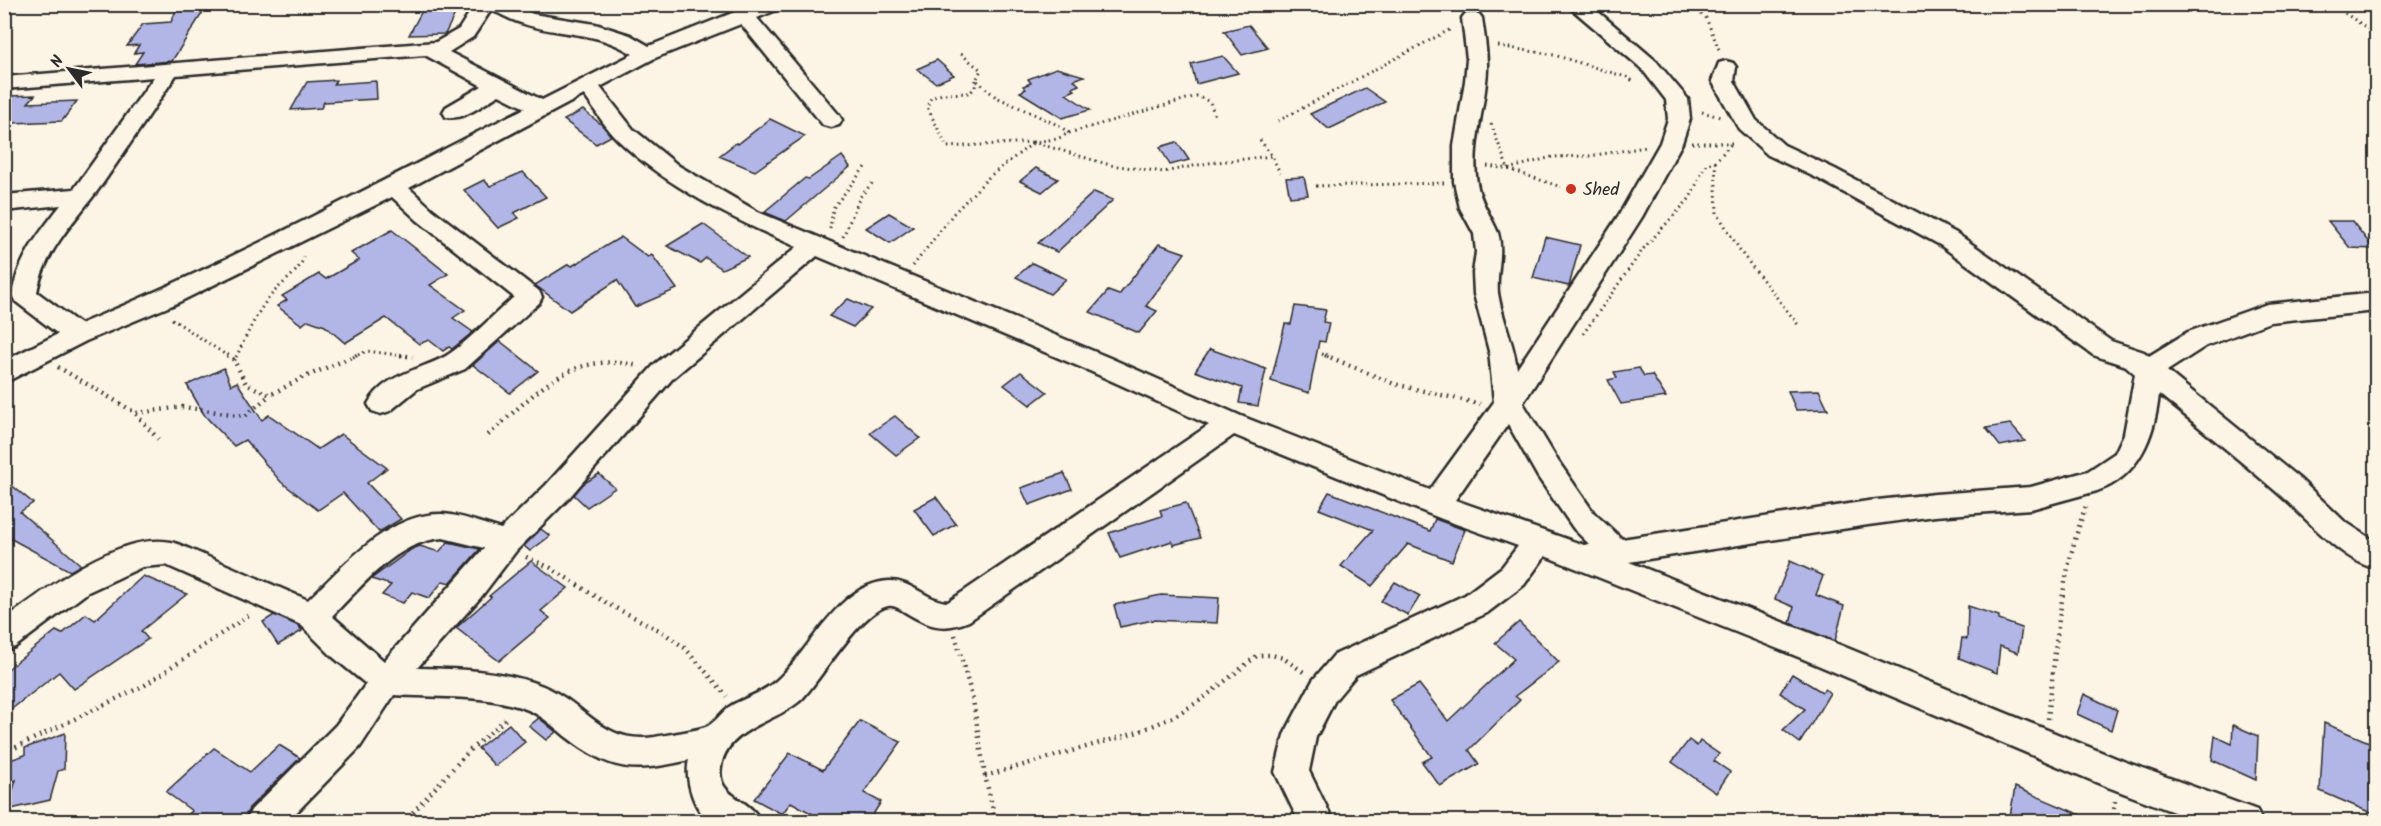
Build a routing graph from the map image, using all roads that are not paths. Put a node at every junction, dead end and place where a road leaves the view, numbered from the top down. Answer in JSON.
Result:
{"nodes":[{"id":1,"x":485,"y":4,"type":"edge"},
{"id":2,"x":494,"y":4,"type":"edge"},
{"id":3,"x":774,"y":4,"type":"edge"},
{"id":4,"x":1576,"y":4,"type":"edge"},
{"id":5,"x":745,"y":16,"type":"junction"},
{"id":6,"x":1473,"y":29,"type":"road end"},
{"id":7,"x":428,"y":49,"type":"junction"},
{"id":8,"x":648,"y":54,"type":"junction"},
{"id":9,"x":1726,"y":67,"type":"road end"},
{"id":10,"x":169,"y":70,"type":"junction"},
{"id":11,"x":4,"y":84,"type":"edge"},
{"id":12,"x":498,"y":86,"type":"junction"},
{"id":13,"x":588,"y":86,"type":"junction"},
{"id":14,"x":543,"y":109,"type":"junction"},
{"id":15,"x":454,"y":111,"type":"dead end"},
{"id":16,"x":831,"y":120,"type":"dead end"},
{"id":17,"x":394,"y":187,"type":"junction"},
{"id":18,"x":82,"y":196,"type":"junction"},
{"id":19,"x":4,"y":203,"type":"edge"},
{"id":20,"x":826,"y":250,"type":"junction"},
{"id":21,"x":2376,"y":302,"type":"edge"},
{"id":22,"x":77,"y":335,"type":"junction"},
{"id":23,"x":2149,"y":369,"type":"junction"},
{"id":24,"x":4,"y":373,"type":"edge"},
{"id":25,"x":381,"y":404,"type":"dead end"},
{"id":26,"x":1508,"y":404,"type":"junction"},
{"id":27,"x":1231,"y":423,"type":"junction"},
{"id":28,"x":1436,"y":504,"type":"junction"},
{"id":29,"x":506,"y":543,"type":"junction"},
{"id":30,"x":1538,"y":543,"type":"junction"},
{"id":31,"x":1616,"y":552,"type":"junction"},
{"id":32,"x":1583,"y":557,"type":"junction"},
{"id":33,"x":2376,"y":557,"type":"edge"},
{"id":34,"x":312,"y":616,"type":"junction"},
{"id":35,"x":4,"y":638,"type":"edge"},
{"id":36,"x":386,"y":681,"type":"junction"},
{"id":37,"x":716,"y":740,"type":"junction"},
{"id":38,"x":262,"y":822,"type":"edge"},
{"id":39,"x":744,"y":822,"type":"edge"},
{"id":40,"x":1317,"y":822,"type":"edge"},
{"id":41,"x":2245,"y":822,"type":"edge"}],
"edges":[{"from":1,"to":7,"type":"street"},
{"from":2,"to":8,"type":"street"},
{"from":3,"to":5,"type":"street"},
{"from":4,"to":26,"type":"street"},
{"from":5,"to":8,"type":"street"},
{"from":5,"to":16,"type":"street"},
{"from":6,"to":26,"type":"street"},
{"from":7,"to":10,"type":"street"},
{"from":7,"to":12,"type":"street"},
{"from":8,"to":13,"type":"street"},
{"from":9,"to":23,"type":"street"},
{"from":10,"to":11,"type":"street"},
{"from":10,"to":18,"type":"street"},
{"from":12,"to":14,"type":"street"},
{"from":12,"to":15,"type":"street"},
{"from":13,"to":14,"type":"street"},
{"from":13,"to":20,"type":"street"},
{"from":14,"to":17,"type":"street"},
{"from":17,"to":22,"type":"street"},
{"from":17,"to":25,"type":"street"},
{"from":18,"to":19,"type":"street"},
{"from":18,"to":22,"type":"street"},
{"from":20,"to":27,"type":"street"},
{"from":20,"to":29,"type":"street"},
{"from":21,"to":23,"type":"street"},
{"from":22,"to":24,"type":"street"},
{"from":23,"to":31,"type":"street"},
{"from":23,"to":33,"type":"street"},
{"from":26,"to":28,"type":"street"},
{"from":26,"to":31,"type":"street"},
{"from":27,"to":28,"type":"street"},
{"from":27,"to":37,"type":"street"},
{"from":28,"to":30,"type":"street"},
{"from":29,"to":34,"type":"street"},
{"from":29,"to":36,"type":"street"},
{"from":30,"to":32,"type":"street"},
{"from":30,"to":40,"type":"street"},
{"from":31,"to":32,"type":"street"},
{"from":32,"to":41,"type":"street"},
{"from":34,"to":35,"type":"street"},
{"from":34,"to":36,"type":"street"},
{"from":36,"to":37,"type":"street"},
{"from":36,"to":38,"type":"street"},
{"from":37,"to":39,"type":"street"}]}
